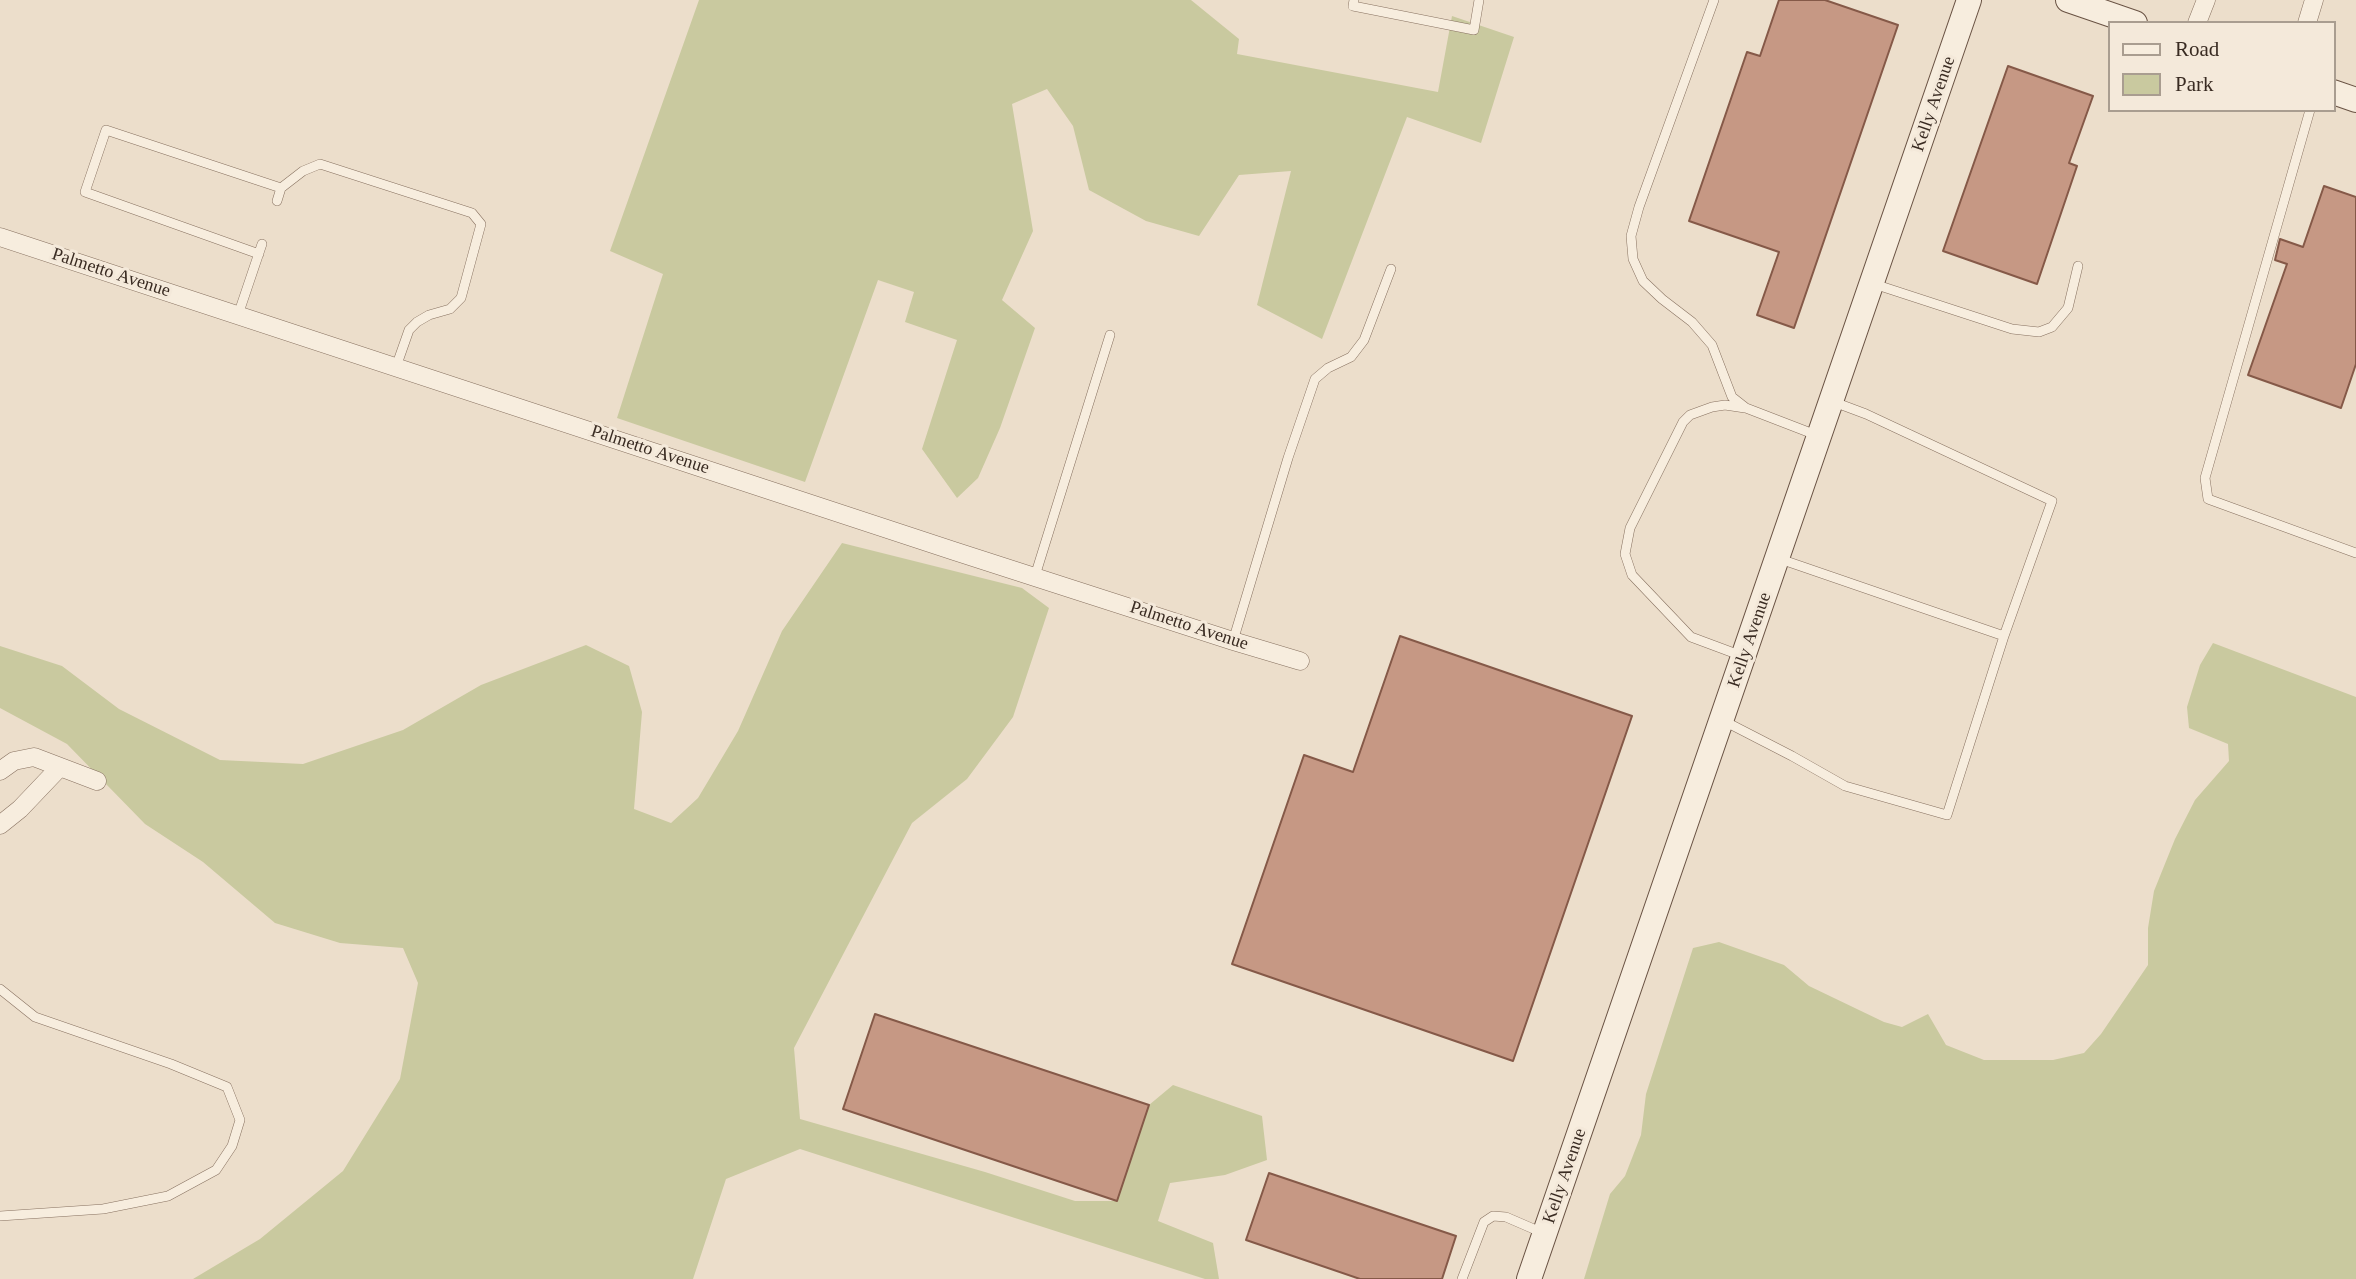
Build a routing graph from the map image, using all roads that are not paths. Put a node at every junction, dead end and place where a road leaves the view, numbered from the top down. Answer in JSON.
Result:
{"nodes":[{"id":1,"x":1354,"y":0,"type":"edge"},
{"id":2,"x":1479,"y":0,"type":"edge"},
{"id":3,"x":1714,"y":0,"type":"edge"},
{"id":4,"x":1969,"y":0,"type":"edge"},
{"id":5,"x":2068,"y":0,"type":"edge"},
{"id":6,"x":2206,"y":0,"type":"edge"},
{"id":7,"x":2314,"y":0,"type":"edge"},
{"id":8,"x":2129,"y":21,"type":"edge"},
{"id":9,"x":2198,"y":21,"type":"edge"},
{"id":10,"x":2308,"y":21,"type":"edge"},
{"id":11,"x":2335,"y":93,"type":"edge"},
{"id":12,"x":2356,"y":100,"type":"edge"},
{"id":13,"x":2309,"y":112,"type":"edge"},
{"id":14,"x":281,"y":188,"type":"junction"},
{"id":15,"x":277,"y":201,"type":"dead end"},
{"id":16,"x":0,"y":237,"type":"edge"},
{"id":17,"x":262,"y":244,"type":"dead end"},
{"id":18,"x":258,"y":254,"type":"junction"},
{"id":19,"x":2078,"y":266,"type":"dead end"},
{"id":20,"x":1391,"y":269,"type":"dead end"},
{"id":21,"x":1873,"y":283,"type":"junction"},
{"id":22,"x":238,"y":315,"type":"junction"},
{"id":23,"x":1110,"y":335,"type":"dead end"},
{"id":24,"x":396,"y":367,"type":"junction"},
{"id":25,"x":1832,"y":401,"type":"junction"},
{"id":26,"x":1746,"y":408,"type":"junction"},
{"id":27,"x":1820,"y":437,"type":"junction"},
{"id":28,"x":2356,"y":553,"type":"edge"},
{"id":29,"x":1778,"y":558,"type":"junction"},
{"id":30,"x":1035,"y":576,"type":"junction"},
{"id":31,"x":2004,"y":636,"type":"junction"},
{"id":32,"x":1233,"y":641,"type":"junction"},
{"id":33,"x":1744,"y":657,"type":"junction"},
{"id":34,"x":1300,"y":661,"type":"dead end"},
{"id":35,"x":1722,"y":720,"type":"junction"},
{"id":36,"x":59,"y":768,"type":"junction"},
{"id":37,"x":0,"y":771,"type":"edge"},
{"id":38,"x":97,"y":781,"type":"dead end"},
{"id":39,"x":0,"y":825,"type":"edge"},
{"id":40,"x":0,"y":989,"type":"edge"},
{"id":41,"x":0,"y":1216,"type":"edge"},
{"id":42,"x":1545,"y":1234,"type":"junction"},
{"id":43,"x":1462,"y":1279,"type":"edge"},
{"id":44,"x":1529,"y":1279,"type":"edge"}],
"edges":[{"from":1,"to":2,"type":"lane"},
{"from":3,"to":26,"type":"lane"},
{"from":4,"to":21,"type":"main road","name":"Kelly Avenue"},
{"from":5,"to":8,"type":"main road"},
{"from":6,"to":9,"type":"street"},
{"from":7,"to":10,"type":"street"},
{"from":11,"to":12,"type":"main road"},
{"from":13,"to":28,"type":"lane"},
{"from":14,"to":15,"type":"lane"},
{"from":14,"to":18,"type":"lane"},
{"from":14,"to":24,"type":"lane"},
{"from":16,"to":22,"type":"street","name":"Palmetto Avenue"},
{"from":17,"to":18,"type":"lane"},
{"from":18,"to":22,"type":"lane"},
{"from":19,"to":21,"type":"lane"},
{"from":20,"to":32,"type":"lane"},
{"from":21,"to":25,"type":"main road","name":"Kelly Avenue"},
{"from":22,"to":24,"type":"street","name":"Palmetto Avenue"},
{"from":23,"to":30,"type":"lane"},
{"from":24,"to":30,"type":"street","name":"Palmetto Avenue"},
{"from":25,"to":27,"type":"main road","name":"Kelly Avenue"},
{"from":25,"to":31,"type":"lane"},
{"from":26,"to":27,"type":"lane"},
{"from":26,"to":33,"type":"lane"},
{"from":27,"to":29,"type":"main road","name":"Kelly Avenue"},
{"from":29,"to":31,"type":"lane"},
{"from":29,"to":33,"type":"main road","name":"Kelly Avenue"},
{"from":30,"to":32,"type":"street","name":"Palmetto Avenue"},
{"from":31,"to":35,"type":"lane"},
{"from":32,"to":34,"type":"street","name":"Palmetto Avenue"},
{"from":33,"to":35,"type":"main road","name":"Kelly Avenue"},
{"from":35,"to":42,"type":"main road","name":"Kelly Avenue"},
{"from":36,"to":37,"type":"street"},
{"from":36,"to":38,"type":"street"},
{"from":36,"to":39,"type":"street"},
{"from":40,"to":41,"type":"lane"},
{"from":42,"to":43,"type":"lane"},
{"from":42,"to":44,"type":"main road","name":"Kelly Avenue"}]}
